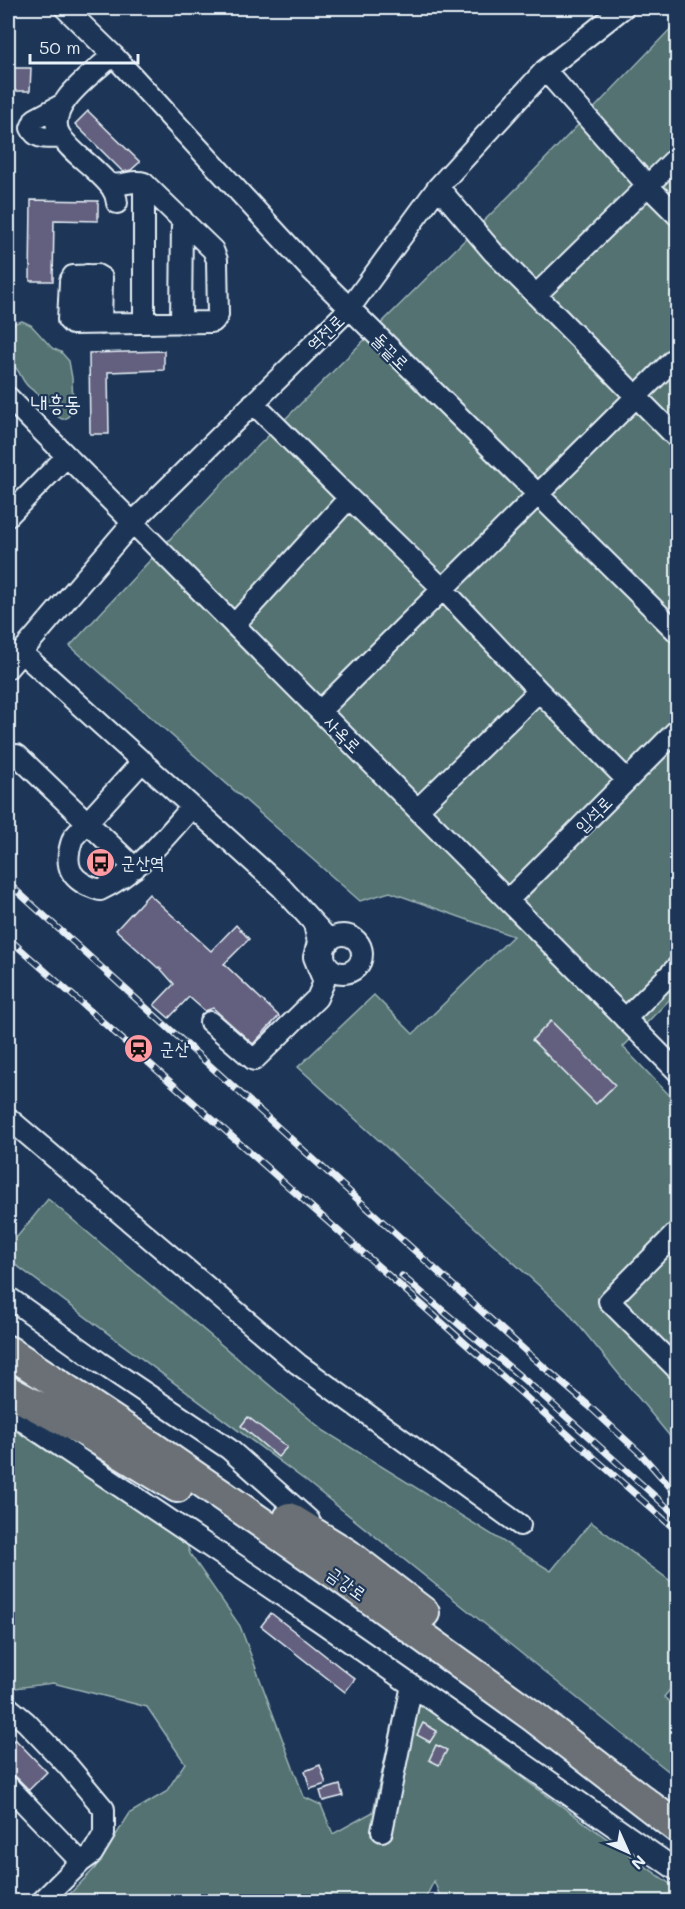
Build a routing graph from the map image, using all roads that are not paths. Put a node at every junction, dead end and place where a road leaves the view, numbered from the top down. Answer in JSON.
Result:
{"nodes":[{"id":1,"x":65,"y":8,"type":"edge"},
{"id":2,"x":622,"y":8,"type":"edge"},
{"id":3,"x":112,"y":55,"type":"junction"},
{"id":4,"x":545,"y":70,"type":"junction"},
{"id":5,"x":678,"y":156,"type":"edge"},
{"id":6,"x":109,"y":183,"type":"junction"},
{"id":7,"x":144,"y":183,"type":"junction"},
{"id":8,"x":647,"y":185,"type":"junction"},
{"id":9,"x":438,"y":187,"type":"junction"},
{"id":10,"x":117,"y":202,"type":"dead end"},
{"id":11,"x":678,"y":216,"type":"edge"},
{"id":12,"x":182,"y":219,"type":"junction"},
{"id":13,"x":536,"y":295,"type":"junction"},
{"id":14,"x":349,"y":309,"type":"junction"},
{"id":15,"x":181,"y":322,"type":"junction"},
{"id":16,"x":144,"y":323,"type":"junction"},
{"id":17,"x":94,"y":324,"type":"junction"},
{"id":18,"x":678,"y":355,"type":"edge"},
{"id":19,"x":635,"y":396,"type":"junction"},
{"id":20,"x":8,"y":397,"type":"edge"},
{"id":21,"x":253,"y":403,"type":"junction"},
{"id":22,"x":678,"y":439,"type":"edge"},
{"id":23,"x":67,"y":456,"type":"junction"},
{"id":24,"x":536,"y":494,"type":"junction"},
{"id":25,"x":349,"y":498,"type":"junction"},
{"id":26,"x":8,"y":516,"type":"edge"},
{"id":27,"x":133,"y":522,"type":"junction"},
{"id":28,"x":442,"y":588,"type":"junction"},
{"id":29,"x":234,"y":625,"type":"junction"},
{"id":30,"x":678,"y":633,"type":"edge"},
{"id":31,"x":22,"y":653,"type":"junction"},
{"id":32,"x":8,"y":668,"type":"edge"},
{"id":33,"x":539,"y":690,"type":"junction"},
{"id":34,"x":320,"y":711,"type":"junction"},
{"id":35,"x":678,"y":729,"type":"edge"},
{"id":36,"x":17,"y":755,"type":"dead end"},
{"id":37,"x":143,"y":761,"type":"junction"},
{"id":38,"x":627,"y":780,"type":"junction"},
{"id":39,"x":192,"y":807,"type":"junction"},
{"id":40,"x":418,"y":809,"type":"junction"},
{"id":41,"x":88,"y":823,"type":"junction"},
{"id":42,"x":135,"y":868,"type":"junction"},
{"id":43,"x":508,"y":900,"type":"junction"},
{"id":44,"x":314,"y":924,"type":"junction"},
{"id":45,"x":330,"y":941,"type":"dead end"},
{"id":46,"x":678,"y":966,"type":"edge"},
{"id":47,"x":625,"y":1018,"type":"junction"},
{"id":48,"x":210,"y":1022,"type":"dead end"},
{"id":49,"x":678,"y":1072,"type":"edge"},
{"id":50,"x":8,"y":1118,"type":"edge"},
{"id":51,"x":678,"y":1231,"type":"edge"},
{"id":52,"x":8,"y":1297,"type":"edge"},
{"id":53,"x":8,"y":1330,"type":"edge"},
{"id":54,"x":8,"y":1351,"type":"edge"},
{"id":55,"x":677,"y":1369,"type":"edge"},
{"id":56,"x":8,"y":1391,"type":"edge"},
{"id":57,"x":8,"y":1411,"type":"edge"},
{"id":58,"x":520,"y":1525,"type":"dead end"},
{"id":59,"x":346,"y":1554,"type":"junction"},
{"id":60,"x":412,"y":1685,"type":"junction"},
{"id":61,"x":8,"y":1707,"type":"edge"},
{"id":62,"x":563,"y":1740,"type":"junction"},
{"id":63,"x":8,"y":1786,"type":"edge"},
{"id":64,"x":678,"y":1805,"type":"edge"},
{"id":65,"x":678,"y":1828,"type":"edge"},
{"id":66,"x":381,"y":1831,"type":"dead end"},
{"id":67,"x":81,"y":1862,"type":"junction"},
{"id":68,"x":678,"y":1871,"type":"edge"},
{"id":69,"x":41,"y":1902,"type":"edge"}],
"edges":[{"from":1,"to":3,"type":"street","name":"돌끝로"},
{"from":2,"to":4,"type":"street","name":"역전로"},
{"from":3,"to":6,"type":"street"},
{"from":3,"to":14,"type":"street","name":"돌끝로"},
{"from":4,"to":8,"type":"street"},
{"from":4,"to":9,"type":"street","name":"역전로"},
{"from":5,"to":8,"type":"street"},
{"from":6,"to":7,"type":"street"},
{"from":6,"to":10,"type":"street"},
{"from":7,"to":12,"type":"street"},
{"from":7,"to":16,"type":"street"},
{"from":8,"to":11,"type":"street"},
{"from":8,"to":13,"type":"street"},
{"from":9,"to":13,"type":"street"},
{"from":9,"to":14,"type":"street","name":"역전로"},
{"from":12,"to":15,"type":"street"},
{"from":12,"to":15,"type":"street"},
{"from":13,"to":19,"type":"street"},
{"from":14,"to":21,"type":"street","name":"역전로"},
{"from":14,"to":24,"type":"street","name":"돌끝로"},
{"from":15,"to":16,"type":"street"},
{"from":16,"to":17,"type":"street"},
{"from":17,"to":17,"type":"street"},
{"from":18,"to":19,"type":"street"},
{"from":19,"to":22,"type":"street"},
{"from":19,"to":24,"type":"street"},
{"from":20,"to":23,"type":"street","name":"사옥로"},
{"from":21,"to":25,"type":"street"},
{"from":21,"to":27,"type":"street","name":"역전로"},
{"from":23,"to":26,"type":"street"},
{"from":23,"to":27,"type":"street","name":"사옥로"},
{"from":24,"to":28,"type":"street"},
{"from":24,"to":30,"type":"street","name":"돌끝로"},
{"from":25,"to":28,"type":"street"},
{"from":25,"to":29,"type":"street"},
{"from":27,"to":29,"type":"street","name":"사옥로"},
{"from":27,"to":31,"type":"street","name":"역전로"},
{"from":28,"to":33,"type":"street"},
{"from":28,"to":34,"type":"street"},
{"from":29,"to":34,"type":"street","name":"사옥로"},
{"from":31,"to":32,"type":"street","name":"역전로"},
{"from":31,"to":37,"type":"street"},
{"from":33,"to":38,"type":"street"},
{"from":33,"to":40,"type":"street"},
{"from":34,"to":40,"type":"street","name":"사옥로"},
{"from":35,"to":38,"type":"street","name":"입석로"},
{"from":36,"to":41,"type":"street"},
{"from":37,"to":39,"type":"street"},
{"from":37,"to":41,"type":"street"},
{"from":38,"to":43,"type":"street","name":"입석로"},
{"from":39,"to":42,"type":"street"},
{"from":39,"to":44,"type":"street"},
{"from":40,"to":43,"type":"street","name":"사옥로"},
{"from":41,"to":42,"type":"street"},
{"from":41,"to":42,"type":"street"},
{"from":43,"to":47,"type":"street","name":"사옥로"},
{"from":44,"to":45,"type":"street"},
{"from":44,"to":48,"type":"street"},
{"from":46,"to":47,"type":"street"},
{"from":47,"to":49,"type":"street","name":"사옥로"},
{"from":50,"to":58,"type":"street"},
{"from":51,"to":55,"type":"street"},
{"from":52,"to":59,"type":"street"},
{"from":53,"to":59,"type":"highway","name":"금강로"},
{"from":54,"to":62,"type":"highway","name":"금강로"},
{"from":56,"to":62,"type":"highway"},
{"from":57,"to":60,"type":"street"},
{"from":59,"to":64,"type":"highway","name":"금강로"},
{"from":60,"to":66,"type":"street"},
{"from":60,"to":68,"type":"street"},
{"from":61,"to":67,"type":"street"},
{"from":62,"to":65,"type":"highway","name":"금강로"},
{"from":63,"to":67,"type":"street"},
{"from":67,"to":69,"type":"street"}]}
